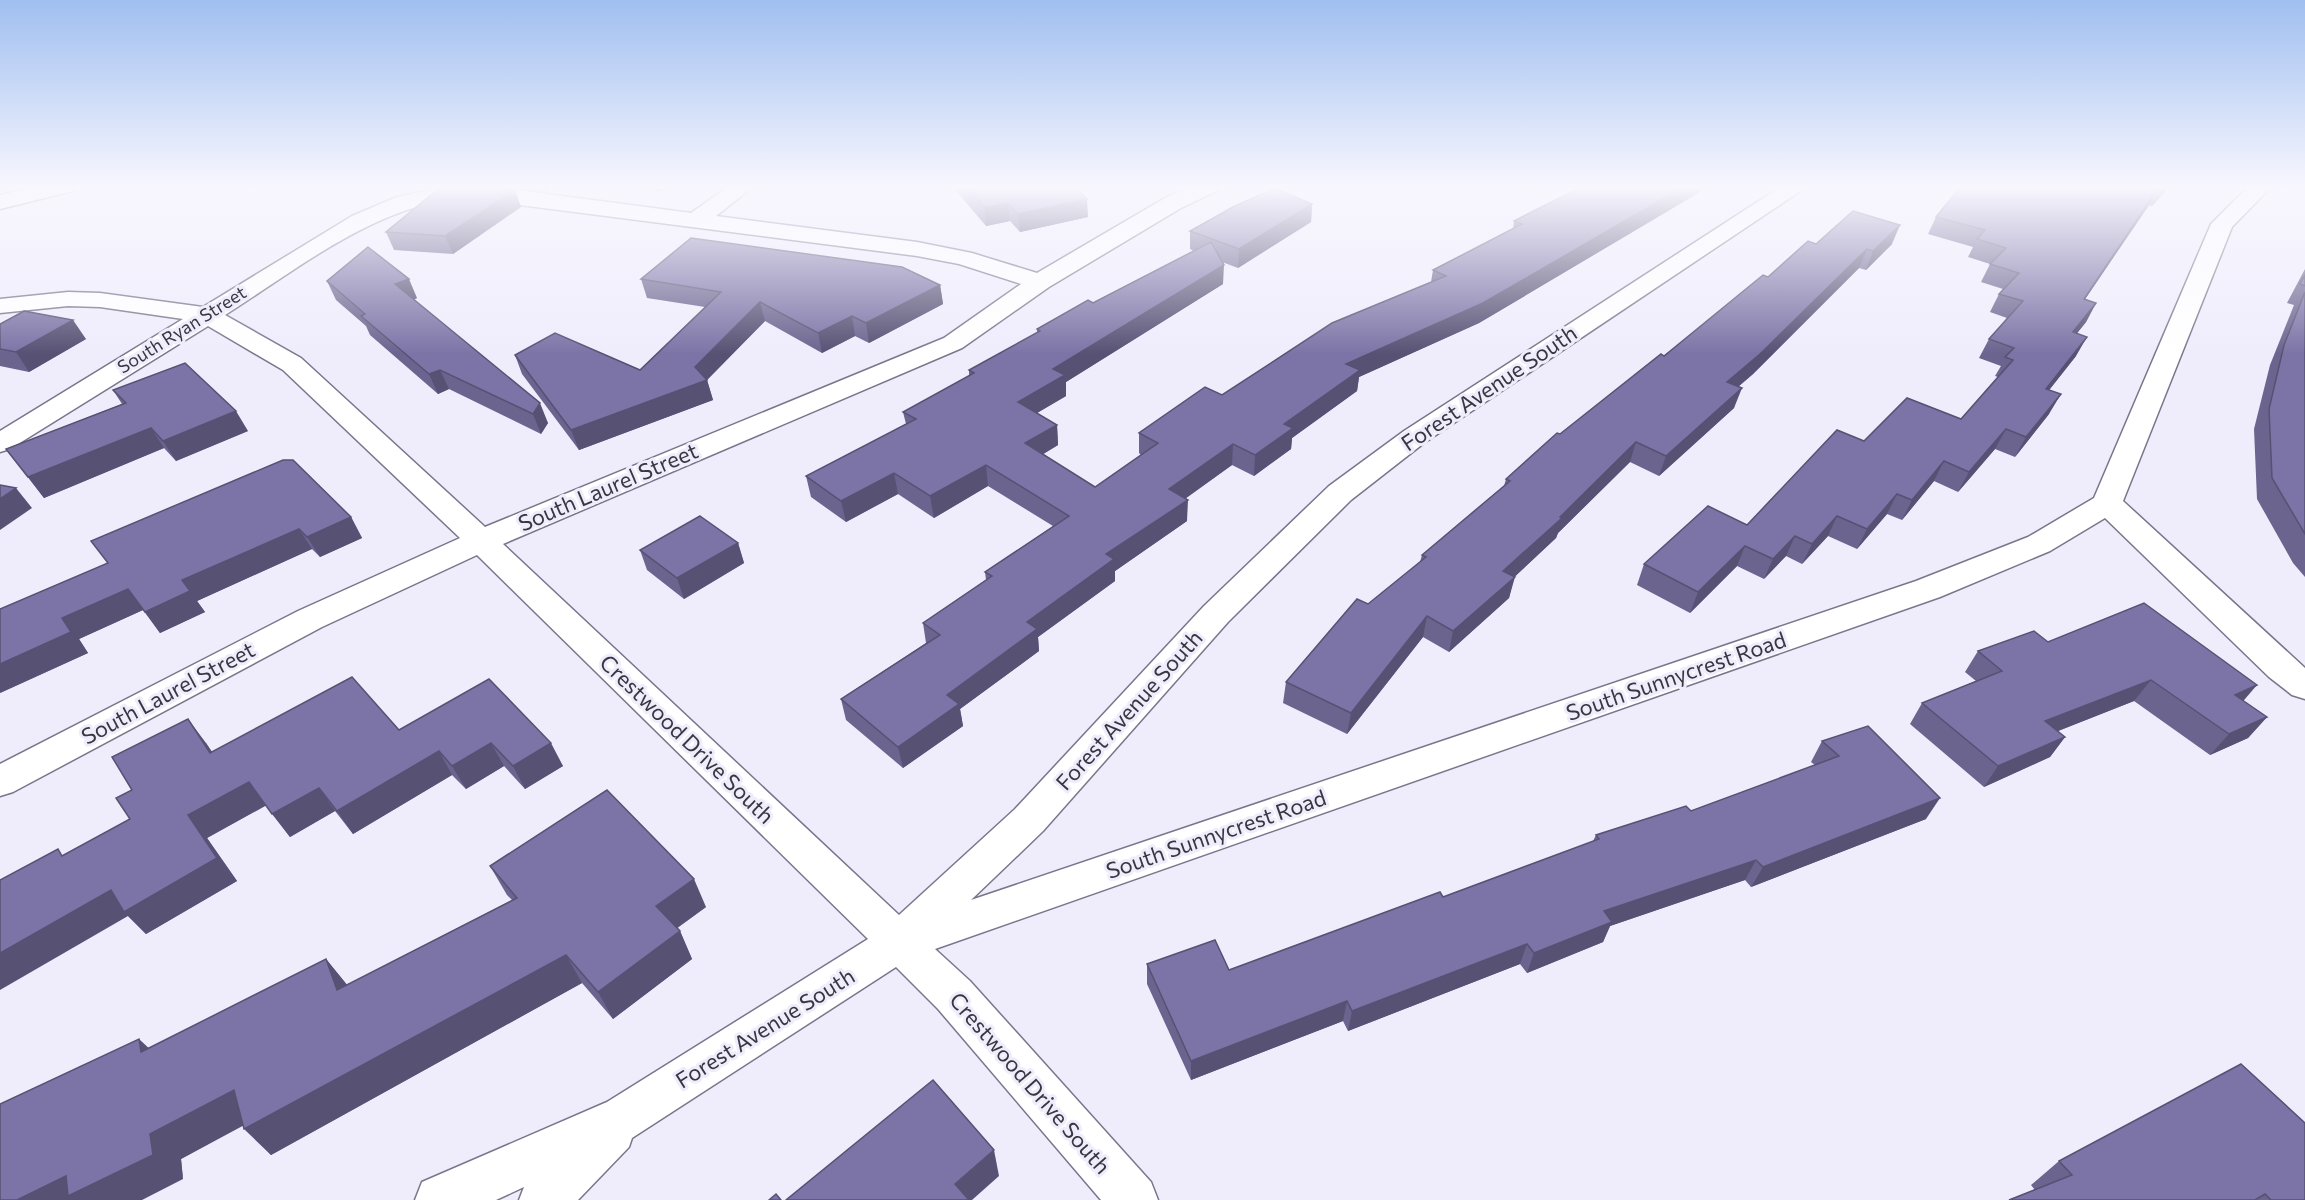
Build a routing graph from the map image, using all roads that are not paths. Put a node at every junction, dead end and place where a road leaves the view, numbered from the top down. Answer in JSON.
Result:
{"nodes":[{"id":1,"x":326,"y":242,"type":"edge"},
{"id":2,"x":863,"y":242,"type":"edge"},
{"id":3,"x":1107,"y":242,"type":"edge"},
{"id":4,"x":1712,"y":242,"type":"edge"},
{"id":5,"x":2215,"y":242,"type":"edge"},
{"id":6,"x":1040,"y":282,"type":"junction"},
{"id":7,"x":0,"y":306,"type":"edge"},
{"id":8,"x":207,"y":315,"type":"junction"},
{"id":9,"x":0,"y":443,"type":"edge"},
{"id":10,"x":2107,"y":503,"type":"junction"},
{"id":11,"x":481,"y":541,"type":"junction"},
{"id":12,"x":2305,"y":686,"type":"edge"},
{"id":13,"x":0,"y":780,"type":"edge"},
{"id":14,"x":898,"y":943,"type":"junction"},
{"id":15,"x":624,"y":1118,"type":"junction"},
{"id":16,"x":440,"y":1200,"type":"edge"},
{"id":17,"x":544,"y":1200,"type":"edge"},
{"id":18,"x":1133,"y":1200,"type":"edge"}],
"edges":[{"from":1,"to":8,"type":"street","name":"South Ryan Street"},
{"from":2,"to":6,"type":"street","name":"South Ryan Street"},
{"from":3,"to":6,"type":"street","name":"South Laurel Street"},
{"from":4,"to":14,"type":"street","name":"Forest Avenue South"},
{"from":5,"to":10,"type":"street"},
{"from":6,"to":11,"type":"street","name":"South Laurel Street"},
{"from":7,"to":8,"type":"street"},
{"from":8,"to":9,"type":"street","name":"South Ryan Street"},
{"from":8,"to":11,"type":"street","name":"Crestwood Drive South"},
{"from":10,"to":12,"type":"street"},
{"from":10,"to":14,"type":"street","name":"South Sunnycrest Road"},
{"from":11,"to":13,"type":"street","name":"South Laurel Street"},
{"from":11,"to":14,"type":"street","name":"Crestwood Drive South"},
{"from":14,"to":15,"type":"street","name":"Forest Avenue South"},
{"from":14,"to":18,"type":"street","name":"Crestwood Drive South"},
{"from":15,"to":16,"type":"street","name":"Forest Avenue South"},
{"from":15,"to":17,"type":"street"}]}
